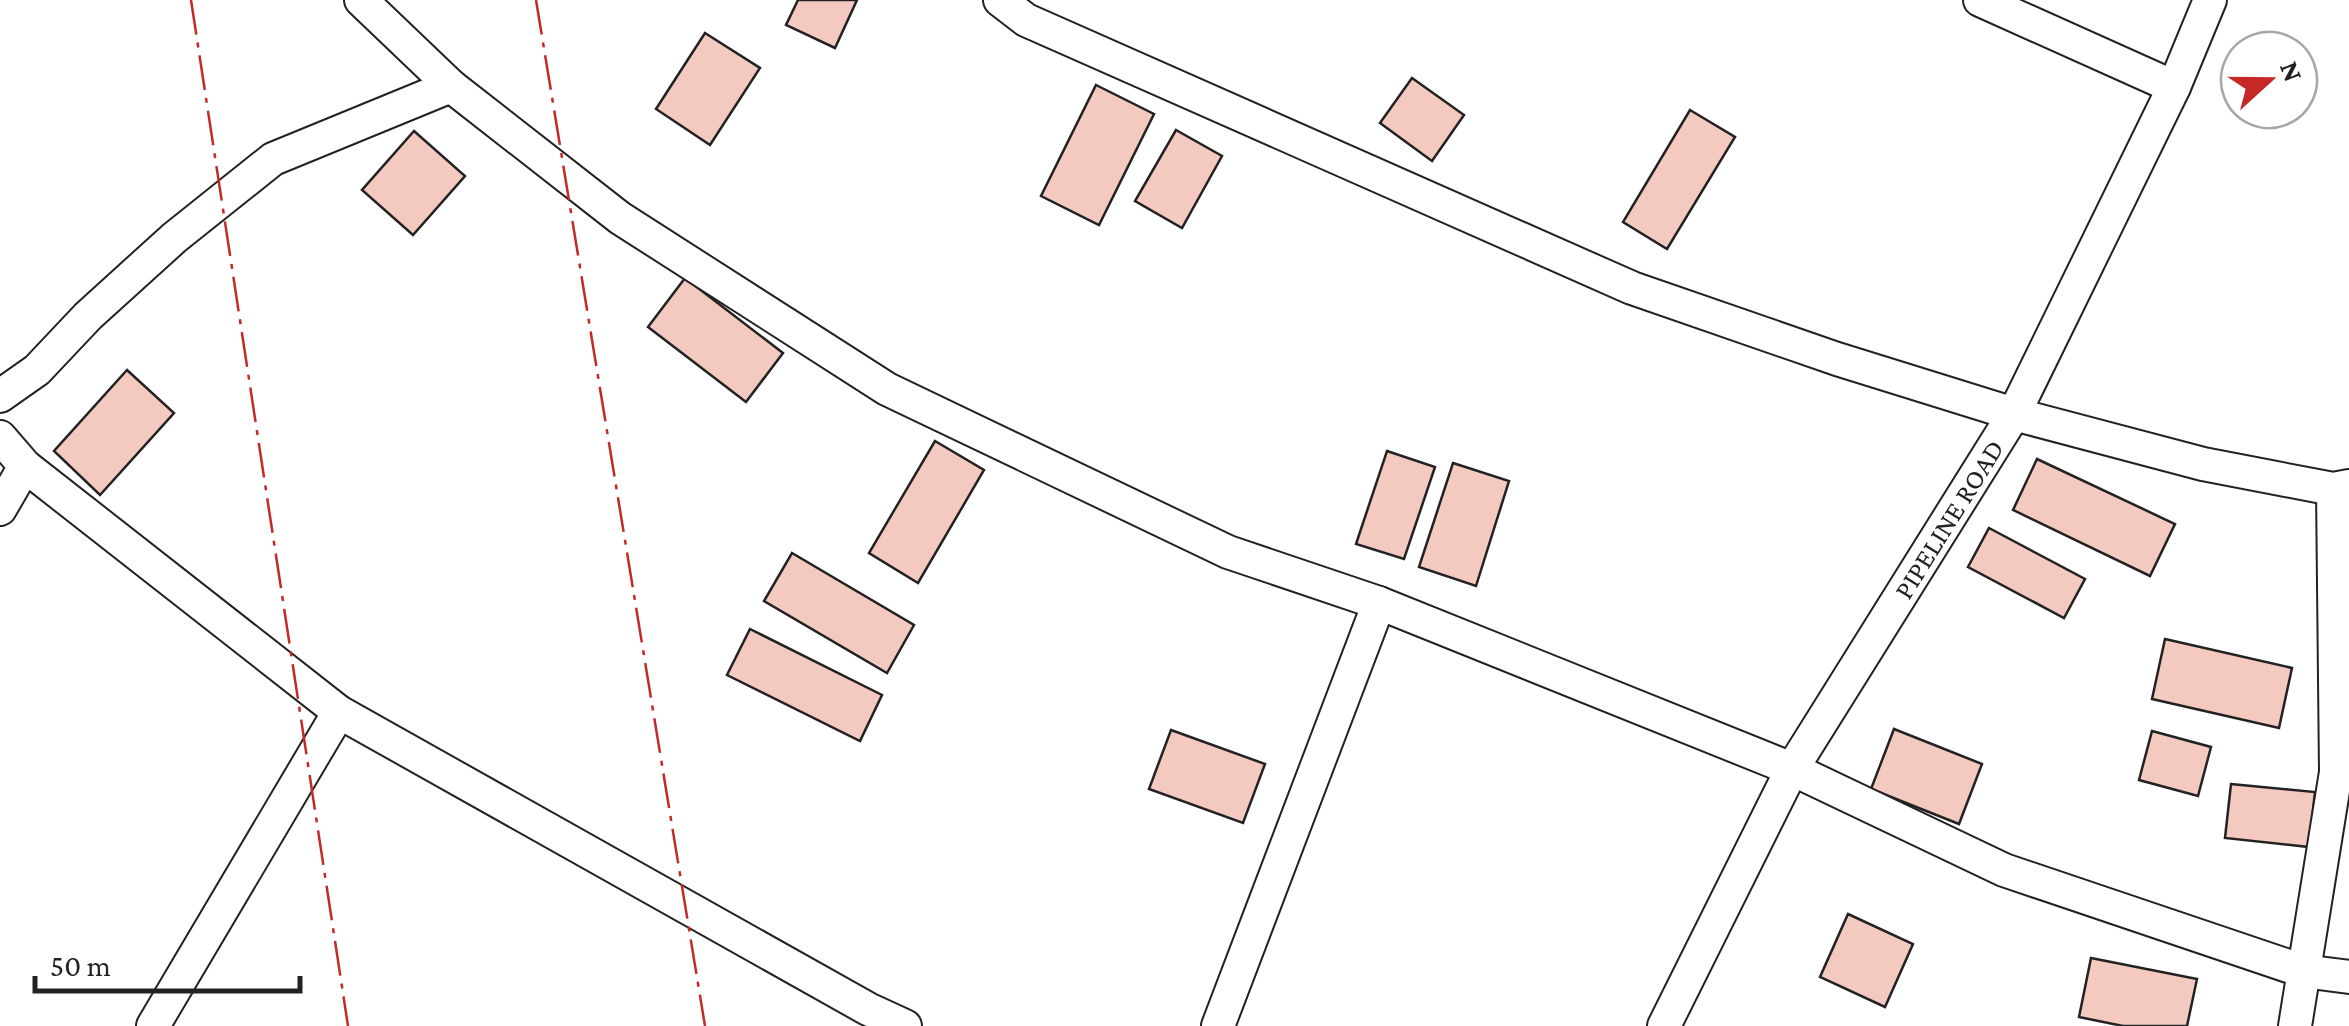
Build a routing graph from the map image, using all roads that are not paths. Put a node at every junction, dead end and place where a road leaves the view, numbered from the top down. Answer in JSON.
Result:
{"nodes":[{"id":1,"x":360,"y":0,"type":"edge"},
{"id":2,"x":1000,"y":0,"type":"edge"},
{"id":3,"x":1980,"y":0,"type":"edge"},
{"id":4,"x":2210,"y":0,"type":"edge"},
{"id":5,"x":451,"y":86,"type":"junction"},
{"id":6,"x":2174,"y":87,"type":"junction"},
{"id":7,"x":0,"y":396,"type":"edge"},
{"id":8,"x":2014,"y":414,"type":"junction"},
{"id":9,"x":0,"y":436,"type":"edge"},
{"id":10,"x":24,"y":466,"type":"junction"},
{"id":11,"x":2341,"y":488,"type":"edge"},
{"id":12,"x":0,"y":509,"type":"edge"},
{"id":13,"x":1378,"y":603,"type":"junction"},
{"id":14,"x":339,"y":712,"type":"junction"},
{"id":15,"x":1792,"y":769,"type":"junction"},
{"id":16,"x":2303,"y":970,"type":"junction"},
{"id":17,"x":2349,"y":977,"type":"edge"},
{"id":18,"x":153,"y":1026,"type":"edge"},
{"id":19,"x":905,"y":1026,"type":"edge"},
{"id":20,"x":1218,"y":1026,"type":"edge"},
{"id":21,"x":1664,"y":1026,"type":"edge"},
{"id":22,"x":2295,"y":1026,"type":"edge"}],
"edges":[{"from":1,"to":5,"type":"street"},
{"from":2,"to":8,"type":"street"},
{"from":3,"to":6,"type":"street"},
{"from":4,"to":6,"type":"street","name":"PIPELINE ROAD"},
{"from":5,"to":7,"type":"street"},
{"from":5,"to":13,"type":"street"},
{"from":6,"to":8,"type":"street","name":"PIPELINE ROAD"},
{"from":8,"to":11,"type":"street"},
{"from":8,"to":15,"type":"street","name":"PIPELINE ROAD"},
{"from":9,"to":10,"type":"street"},
{"from":10,"to":12,"type":"street"},
{"from":10,"to":14,"type":"street"},
{"from":11,"to":16,"type":"street"},
{"from":13,"to":15,"type":"street"},
{"from":13,"to":20,"type":"street"},
{"from":14,"to":18,"type":"street"},
{"from":14,"to":19,"type":"street"},
{"from":15,"to":16,"type":"street"},
{"from":15,"to":21,"type":"street","name":"PIPELINE ROAD"},
{"from":16,"to":17,"type":"street"},
{"from":16,"to":22,"type":"street"}]}
